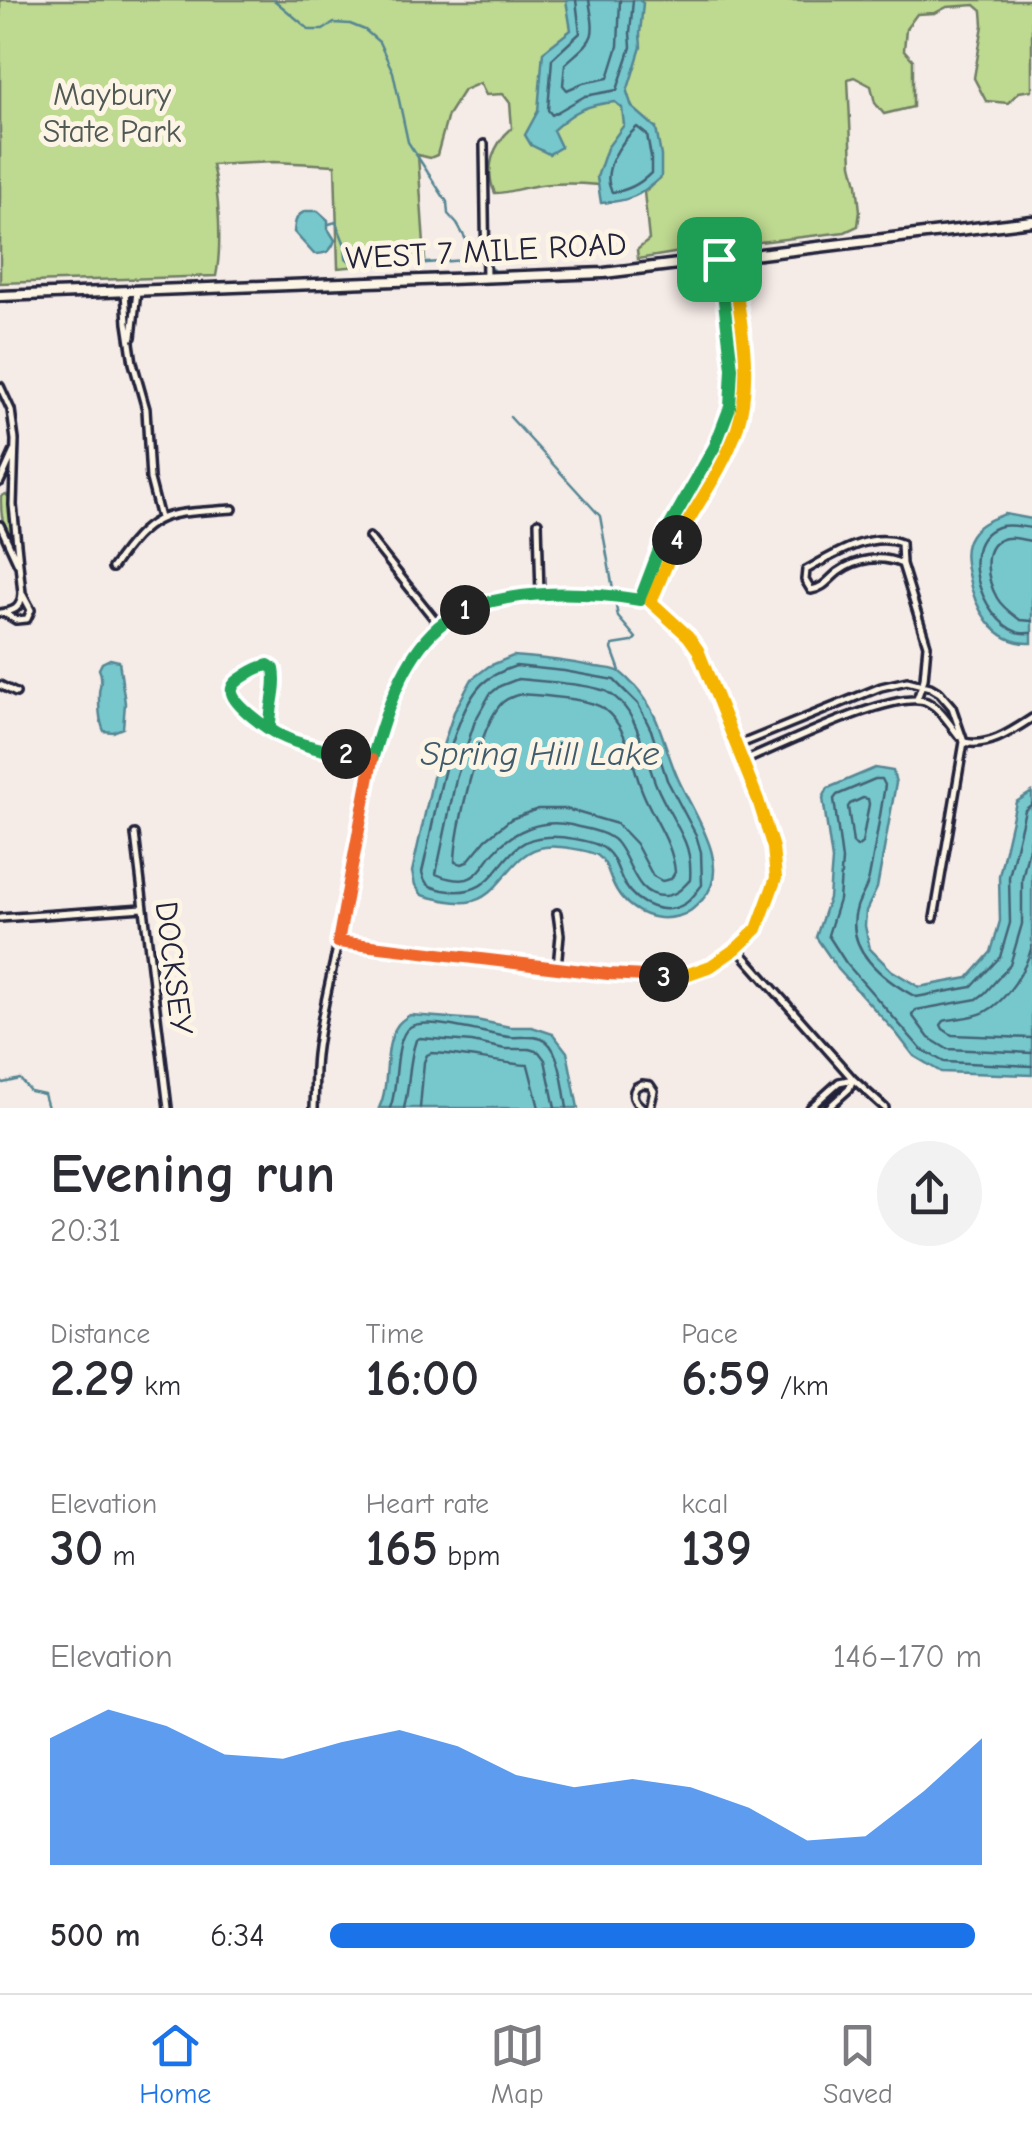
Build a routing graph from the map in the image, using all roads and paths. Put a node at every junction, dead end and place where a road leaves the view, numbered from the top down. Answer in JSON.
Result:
{"nodes":[{"id":1,"x":484,"y":144,"type":"dead end"},
{"id":2,"x":1032,"y":223,"type":"edge"},
{"id":3,"x":731,"y":257,"type":"junction"},
{"id":4,"x":719,"y":259,"type":"junction"},
{"id":5,"x":486,"y":278,"type":"junction"},
{"id":6,"x":137,"y":291,"type":"junction"},
{"id":7,"x":125,"y":292,"type":"junction"},
{"id":8,"x":0,"y":296,"type":"edge"},
{"id":9,"x":131,"y":340,"type":"junction"},
{"id":10,"x":743,"y":347,"type":"junction"},
{"id":11,"x":730,"y":348,"type":"junction"},
{"id":12,"x":0,"y":386,"type":"edge"},
{"id":13,"x":724,"y":426,"type":"junction"},
{"id":14,"x":737,"y":430,"type":"junction"},
{"id":15,"x":15,"y":448,"type":"junction"},
{"id":16,"x":0,"y":485,"type":"edge"},
{"id":17,"x":13,"y":490,"type":"junction"},
{"id":18,"x":681,"y":507,"type":"junction"},
{"id":19,"x":234,"y":509,"type":"dead end"},
{"id":20,"x":692,"y":513,"type":"junction"},
{"id":21,"x":160,"y":518,"type":"junction"},
{"id":22,"x":538,"y":522,"type":"dead end"},
{"id":23,"x":0,"y":525,"type":"edge"},
{"id":24,"x":369,"y":536,"type":"dead end"},
{"id":25,"x":902,"y":564,"type":"junction"},
{"id":26,"x":19,"y":567,"type":"junction"},
{"id":27,"x":112,"y":568,"type":"dead end"},
{"id":28,"x":22,"y":593,"type":"junction"},
{"id":29,"x":540,"y":595,"type":"junction"},
{"id":30,"x":640,"y":600,"type":"junction"},
{"id":31,"x":651,"y":602,"type":"junction"},
{"id":32,"x":2,"y":613,"type":"edge"},
{"id":33,"x":440,"y":625,"type":"junction"},
{"id":34,"x":922,"y":684,"type":"junction"},
{"id":35,"x":0,"y":685,"type":"edge"},
{"id":36,"x":16,"y":693,"type":"dead end"},
{"id":37,"x":917,"y":699,"type":"junction"},
{"id":38,"x":849,"y":700,"type":"junction"},
{"id":39,"x":856,"y":714,"type":"junction"},
{"id":40,"x":808,"y":716,"type":"junction"},
{"id":41,"x":1032,"y":718,"type":"edge"},
{"id":42,"x":270,"y":729,"type":"junction"},
{"id":43,"x":814,"y":732,"type":"junction"},
{"id":44,"x":964,"y":742,"type":"junction"},
{"id":45,"x":736,"y":746,"type":"junction"},
{"id":46,"x":372,"y":760,"type":"junction"},
{"id":47,"x":744,"y":761,"type":"junction"},
{"id":48,"x":135,"y":834,"type":"dead end"},
{"id":49,"x":143,"y":908,"type":"junction"},
{"id":50,"x":557,"y":913,"type":"dead end"},
{"id":51,"x":0,"y":918,"type":"edge"},
{"id":52,"x":934,"y":918,"type":"dead end"},
{"id":53,"x":338,"y":942,"type":"junction"},
{"id":54,"x":737,"y":948,"type":"junction"},
{"id":55,"x":557,"y":968,"type":"junction"},
{"id":56,"x":854,"y":1078,"type":"junction"},
{"id":57,"x":168,"y":1108,"type":"edge"},
{"id":58,"x":314,"y":1108,"type":"edge"},
{"id":59,"x":642,"y":1108,"type":"edge"},
{"id":60,"x":650,"y":1108,"type":"edge"},
{"id":61,"x":810,"y":1108,"type":"edge"},
{"id":62,"x":828,"y":1108,"type":"edge"},
{"id":63,"x":886,"y":1108,"type":"edge"}],
"edges":[{"from":1,"to":5,"type":"street"},
{"from":2,"to":3,"type":"street","name":"WEST 7 MILE ROAD"},
{"from":3,"to":4,"type":"street","name":"WEST 7 MILE ROAD"},
{"from":3,"to":10,"type":"street"},
{"from":4,"to":5,"type":"street","name":"WEST 7 MILE ROAD"},
{"from":4,"to":11,"type":"street"},
{"from":5,"to":6,"type":"street","name":"WEST 7 MILE ROAD"},
{"from":6,"to":7,"type":"street","name":"WEST 7 MILE ROAD"},
{"from":6,"to":9,"type":"street"},
{"from":7,"to":8,"type":"street","name":"WEST 7 MILE ROAD"},
{"from":7,"to":9,"type":"street"},
{"from":9,"to":21,"type":"street"},
{"from":10,"to":11,"type":"street"},
{"from":10,"to":14,"type":"street"},
{"from":11,"to":13,"type":"street"},
{"from":12,"to":15,"type":"street"},
{"from":13,"to":14,"type":"street"},
{"from":13,"to":18,"type":"street"},
{"from":14,"to":20,"type":"street"},
{"from":15,"to":16,"type":"street"},
{"from":15,"to":17,"type":"street"},
{"from":16,"to":17,"type":"street"},
{"from":17,"to":26,"type":"street"},
{"from":18,"to":20,"type":"street"},
{"from":18,"to":30,"type":"street"},
{"from":19,"to":21,"type":"street"},
{"from":20,"to":31,"type":"street"},
{"from":21,"to":27,"type":"street"},
{"from":22,"to":29,"type":"street"},
{"from":23,"to":26,"type":"street"},
{"from":24,"to":33,"type":"street"},
{"from":25,"to":25,"type":"street"},
{"from":25,"to":34,"type":"street"},
{"from":26,"to":28,"type":"street"},
{"from":28,"to":32,"type":"street"},
{"from":28,"to":32,"type":"street"},
{"from":29,"to":30,"type":"street"},
{"from":29,"to":33,"type":"street"},
{"from":30,"to":31,"type":"street"},
{"from":31,"to":45,"type":"street"},
{"from":33,"to":46,"type":"street"},
{"from":34,"to":37,"type":"street"},
{"from":34,"to":38,"type":"street"},
{"from":34,"to":44,"type":"street"},
{"from":35,"to":36,"type":"street"},
{"from":37,"to":39,"type":"street"},
{"from":37,"to":44,"type":"street"},
{"from":38,"to":39,"type":"street"},
{"from":38,"to":40,"type":"street"},
{"from":39,"to":43,"type":"street"},
{"from":40,"to":43,"type":"street"},
{"from":40,"to":45,"type":"street"},
{"from":41,"to":44,"type":"street"},
{"from":42,"to":42,"type":"street"},
{"from":42,"to":46,"type":"street"},
{"from":43,"to":47,"type":"street"},
{"from":44,"to":52,"type":"street"},
{"from":45,"to":47,"type":"street"},
{"from":46,"to":53,"type":"street"},
{"from":47,"to":54,"type":"street"},
{"from":48,"to":49,"type":"street","name":"DOCKSEY"},
{"from":49,"to":51,"type":"street"},
{"from":49,"to":57,"type":"street","name":"DOCKSEY"},
{"from":50,"to":55,"type":"street"},
{"from":53,"to":55,"type":"street"},
{"from":53,"to":58,"type":"street"},
{"from":54,"to":55,"type":"street"},
{"from":54,"to":56,"type":"street"},
{"from":56,"to":61,"type":"street"},
{"from":56,"to":62,"type":"street"},
{"from":56,"to":63,"type":"street"},
{"from":59,"to":60,"type":"street"}]}
